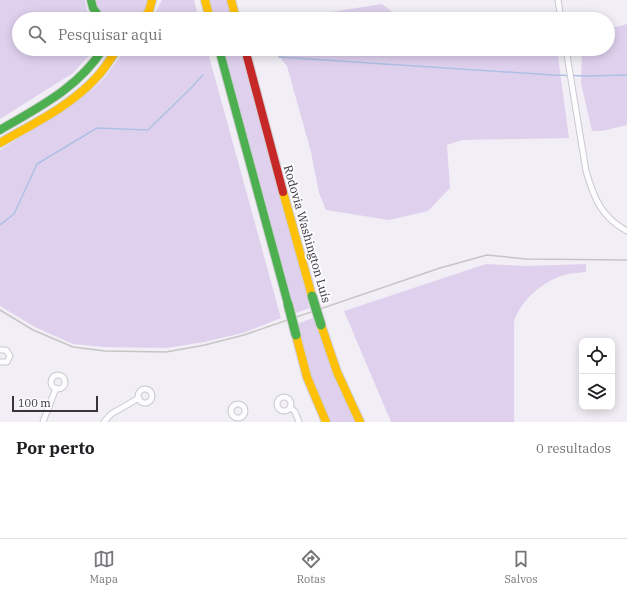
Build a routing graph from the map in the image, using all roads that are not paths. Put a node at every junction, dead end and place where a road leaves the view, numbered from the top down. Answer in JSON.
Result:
{"nodes":[{"id":1,"x":91,"y":0,"type":"edge"},
{"id":2,"x":205,"y":0,"type":"edge"},
{"id":3,"x":231,"y":0,"type":"edge"},
{"id":4,"x":558,"y":0,"type":"edge"},
{"id":5,"x":153,"y":1,"type":"edge"},
{"id":6,"x":96,"y":12,"type":"edge"},
{"id":7,"x":148,"y":12,"type":"edge"},
{"id":8,"x":208,"y":12,"type":"edge"},
{"id":9,"x":234,"y":12,"type":"edge"},
{"id":10,"x":560,"y":12,"type":"edge"},
{"id":11,"x":100,"y":56,"type":"edge"},
{"id":12,"x":114,"y":56,"type":"edge"},
{"id":13,"x":221,"y":56,"type":"edge"},
{"id":14,"x":247,"y":56,"type":"edge"},
{"id":15,"x":567,"y":56,"type":"edge"},
{"id":16,"x":0,"y":130,"type":"edge"},
{"id":17,"x":0,"y":143,"type":"edge"},
{"id":18,"x":627,"y":231,"type":"edge"},
{"id":19,"x":0,"y":350,"type":"edge"},
{"id":20,"x":0,"y":362,"type":"edge"},
{"id":21,"x":56,"y":388,"type":"dead end"},
{"id":22,"x":139,"y":398,"type":"dead end"},
{"id":23,"x":290,"y":407,"type":"dead end"},
{"id":24,"x":43,"y":422,"type":"edge"},
{"id":25,"x":104,"y":422,"type":"edge"},
{"id":26,"x":300,"y":422,"type":"edge"},
{"id":27,"x":326,"y":422,"type":"edge"},
{"id":28,"x":360,"y":422,"type":"edge"}],
"edges":[{"from":1,"to":6,"type":"main road"},
{"from":2,"to":8,"type":"main road"},
{"from":3,"to":9,"type":"main road"},
{"from":4,"to":10,"type":"street"},
{"from":5,"to":7,"type":"main road"},
{"from":11,"to":16,"type":"main road"},
{"from":12,"to":17,"type":"main road"},
{"from":13,"to":27,"type":"main road","bridge":true},
{"from":14,"to":28,"type":"main road","name":"Rodovia Washington Luís","bridge":true},
{"from":15,"to":18,"type":"street"},
{"from":19,"to":20,"type":"street"},
{"from":21,"to":24,"type":"street"},
{"from":22,"to":25,"type":"street"},
{"from":23,"to":26,"type":"street"}]}
